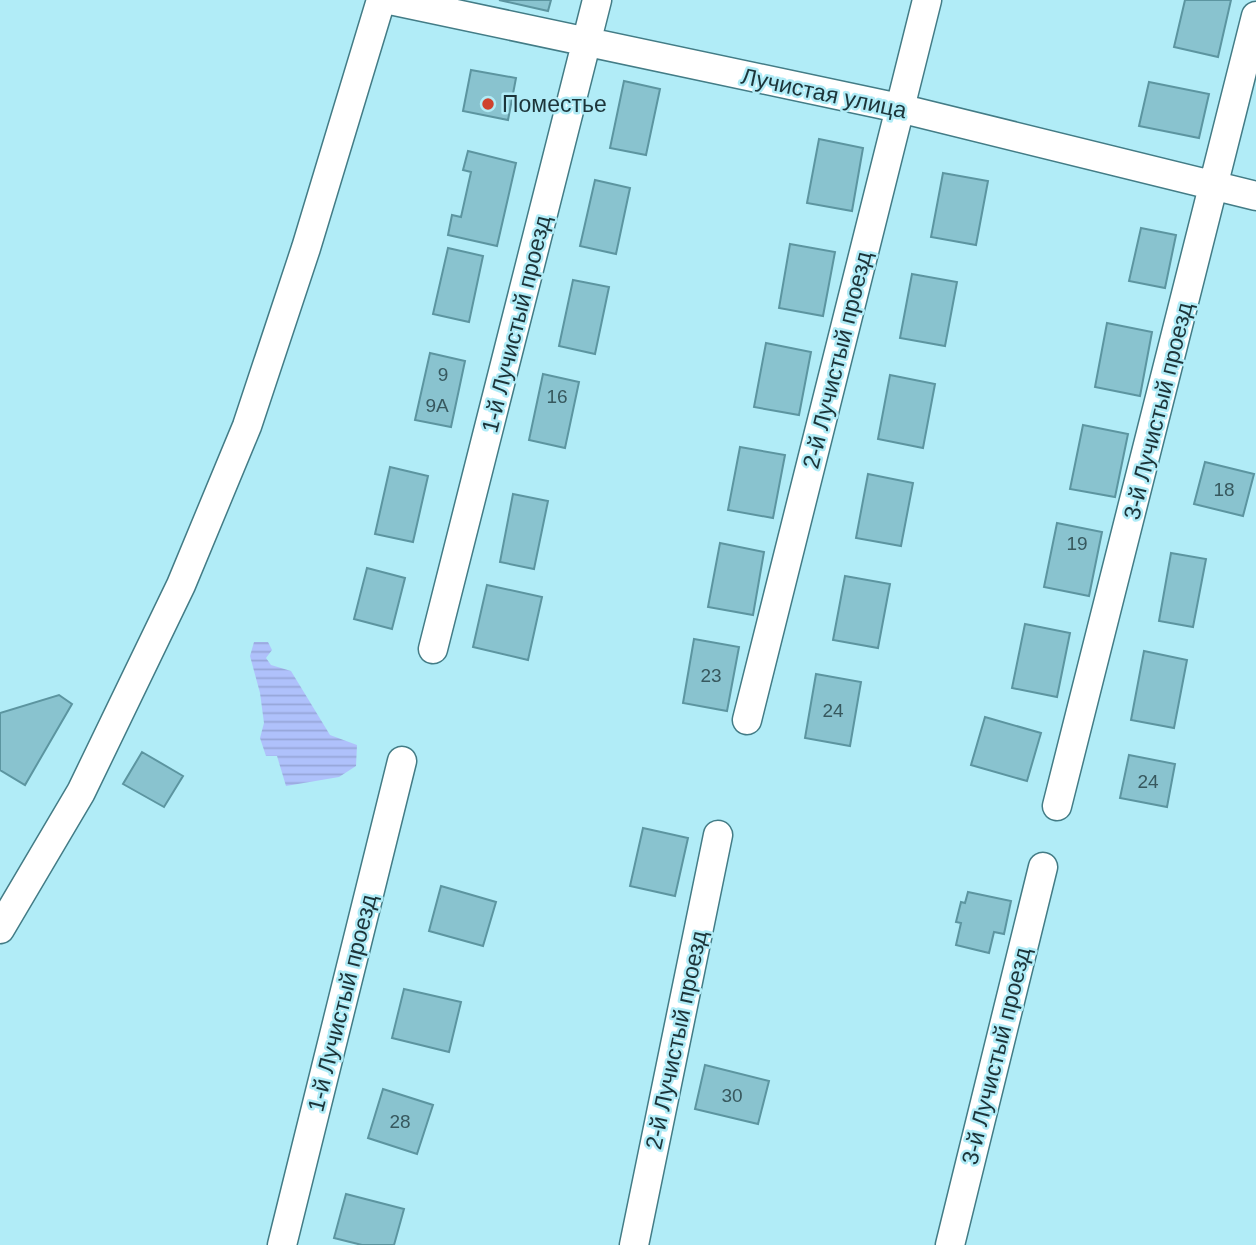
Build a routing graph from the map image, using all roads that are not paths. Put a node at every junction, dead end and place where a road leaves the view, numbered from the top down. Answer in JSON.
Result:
{"nodes":[{"id":1,"x":381,"y":0,"type":"edge"},
{"id":2,"x":390,"y":0,"type":"edge"},
{"id":3,"x":597,"y":0,"type":"edge"},
{"id":4,"x":927,"y":0,"type":"edge"},
{"id":5,"x":1256,"y":16,"type":"edge"},
{"id":6,"x":587,"y":43,"type":"junction"},
{"id":7,"x":899,"y":108,"type":"junction"},
{"id":8,"x":1215,"y":186,"type":"junction"},
{"id":9,"x":1256,"y":196,"type":"edge"},
{"id":10,"x":433,"y":649,"type":"dead end"},
{"id":11,"x":747,"y":720,"type":"dead end"},
{"id":12,"x":402,"y":761,"type":"dead end"},
{"id":13,"x":1058,"y":806,"type":"dead end"},
{"id":14,"x":718,"y":835,"type":"dead end"},
{"id":15,"x":1043,"y":867,"type":"dead end"},
{"id":16,"x":0,"y":929,"type":"edge"},
{"id":17,"x":282,"y":1245,"type":"edge"},
{"id":18,"x":634,"y":1245,"type":"edge"},
{"id":19,"x":950,"y":1245,"type":"edge"}],
"edges":[{"from":1,"to":16,"type":"street"},
{"from":2,"to":6,"type":"street","name":"Лучистая улица"},
{"from":3,"to":6,"type":"street","name":"1-й Лучистый проезд"},
{"from":4,"to":7,"type":"street","name":"2-й Лучистый проезд"},
{"from":5,"to":8,"type":"street","name":"3-й Лучистый проезд"},
{"from":6,"to":7,"type":"street","name":"Лучистая улица"},
{"from":6,"to":10,"type":"street","name":"1-й Лучистый проезд"},
{"from":7,"to":8,"type":"street","name":"Лучистая улица"},
{"from":7,"to":11,"type":"street","name":"2-й Лучистый проезд"},
{"from":8,"to":9,"type":"street","name":"Лучистая улица"},
{"from":8,"to":13,"type":"street","name":"3-й Лучистый проезд"},
{"from":12,"to":17,"type":"street","name":"1-й Лучистый проезд"},
{"from":14,"to":18,"type":"street","name":"2-й Лучистый проезд"},
{"from":15,"to":19,"type":"street","name":"3-й Лучистый проезд"}]}
